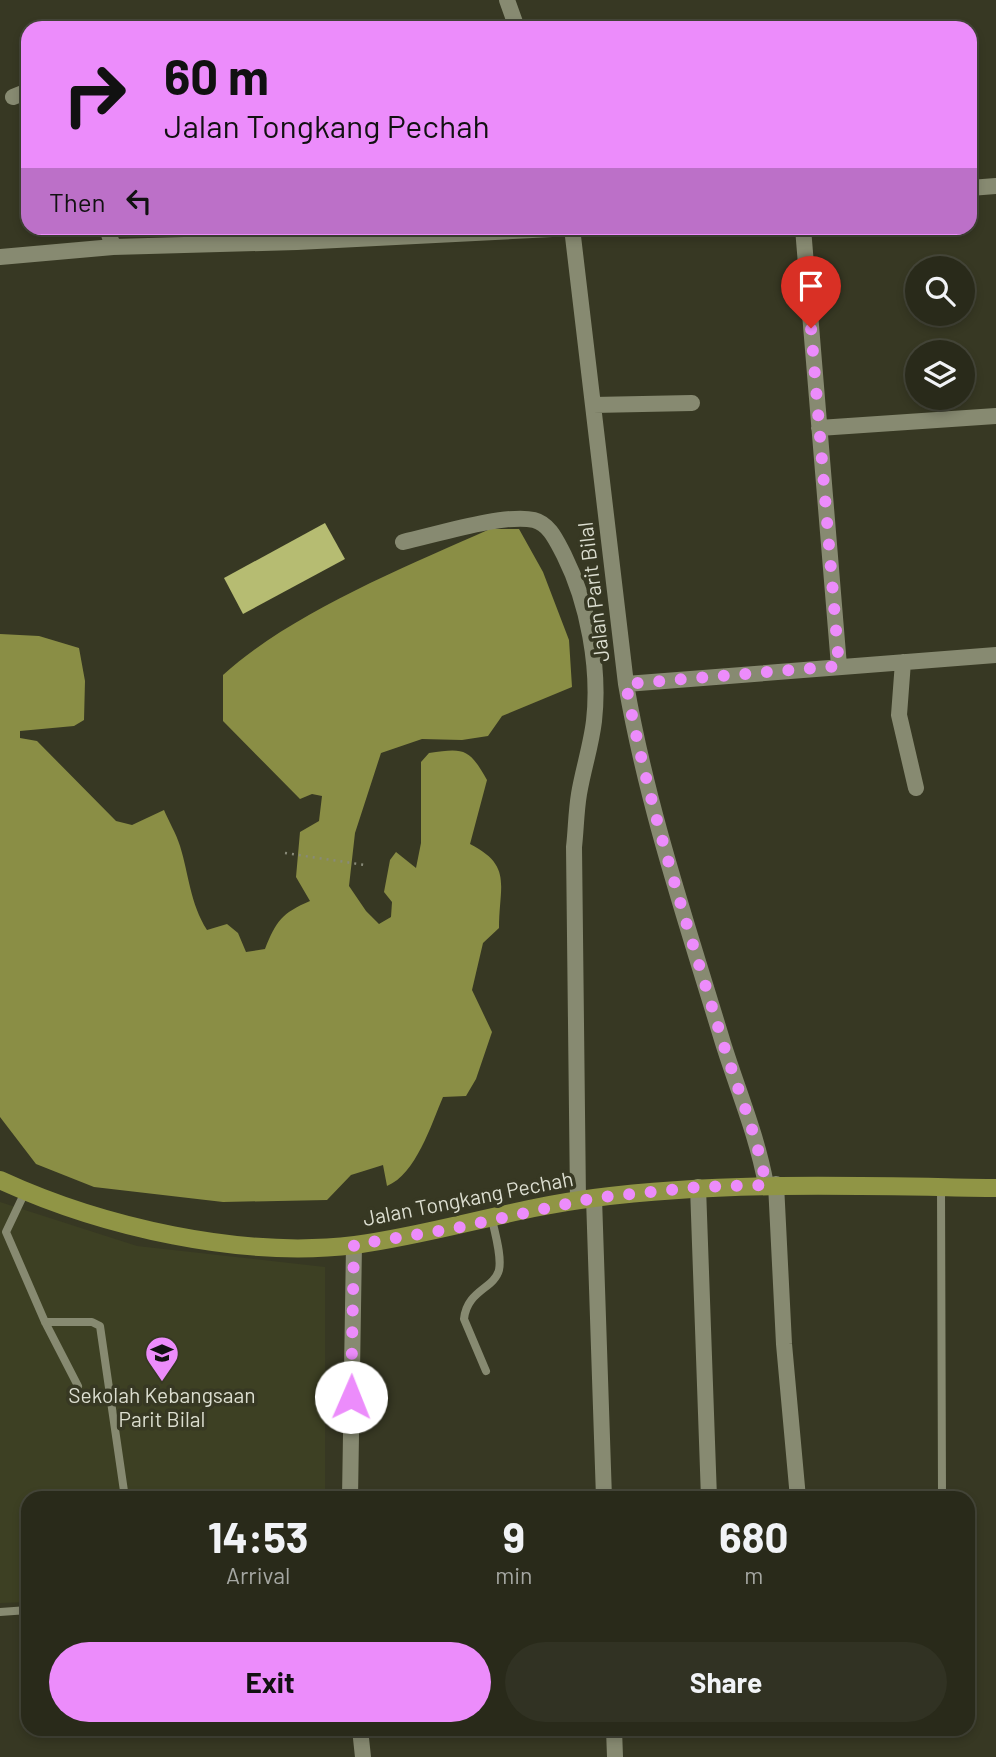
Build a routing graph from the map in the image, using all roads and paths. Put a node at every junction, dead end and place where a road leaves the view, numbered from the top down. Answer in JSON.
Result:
{"nodes":[{"id":1,"x":507,"y":0,"type":"edge"},
{"id":2,"x":514,"y":21,"type":"edge"},
{"id":3,"x":996,"y":186,"type":"edge"},
{"id":4,"x":977,"y":187,"type":"edge"},
{"id":5,"x":109,"y":235,"type":"edge"},
{"id":6,"x":434,"y":235,"type":"edge"},
{"id":7,"x":573,"y":235,"type":"edge"},
{"id":8,"x":804,"y":235,"type":"edge"},
{"id":9,"x":113,"y":247,"type":"junction"},
{"id":10,"x":0,"y":257,"type":"edge"},
{"id":11,"x":692,"y":403,"type":"dead end"},
{"id":12,"x":593,"y":405,"type":"junction"},
{"id":13,"x":996,"y":416,"type":"edge"},
{"id":14,"x":818,"y":428,"type":"junction"},
{"id":15,"x":403,"y":542,"type":"dead end"},
{"id":16,"x":996,"y":655,"type":"edge"},
{"id":17,"x":839,"y":666,"type":"junction"},
{"id":18,"x":902,"y":669,"type":"junction"},
{"id":19,"x":626,"y":684,"type":"junction"},
{"id":20,"x":916,"y":788,"type":"dead end"},
{"id":21,"x":285,"y":853,"type":"dead end"},
{"id":22,"x":365,"y":865,"type":"dead end"},
{"id":23,"x":0,"y":1180,"type":"edge"},
{"id":24,"x":771,"y":1185,"type":"junction"},
{"id":25,"x":698,"y":1187,"type":"junction"},
{"id":26,"x":941,"y":1187,"type":"junction"},
{"id":27,"x":996,"y":1188,"type":"edge"},
{"id":28,"x":25,"y":1192,"type":"junction"},
{"id":29,"x":586,"y":1199,"type":"junction"},
{"id":30,"x":492,"y":1219,"type":"junction"},
{"id":31,"x":354,"y":1245,"type":"junction"},
{"id":32,"x":45,"y":1322,"type":"junction"},
{"id":33,"x":486,"y":1371,"type":"dead end"},
{"id":34,"x":78,"y":1386,"type":"dead end"},
{"id":35,"x":124,"y":1491,"type":"edge"},
{"id":36,"x":350,"y":1491,"type":"edge"},
{"id":37,"x":604,"y":1491,"type":"edge"},
{"id":38,"x":709,"y":1491,"type":"edge"},
{"id":39,"x":797,"y":1491,"type":"edge"},
{"id":40,"x":942,"y":1491,"type":"edge"},
{"id":41,"x":21,"y":1611,"type":"edge"},
{"id":42,"x":0,"y":1612,"type":"edge"},
{"id":43,"x":361,"y":1736,"type":"edge"},
{"id":44,"x":614,"y":1736,"type":"edge"},
{"id":45,"x":363,"y":1757,"type":"edge"},
{"id":46,"x":615,"y":1757,"type":"edge"}],
"edges":[{"from":1,"to":2,"type":"street"},
{"from":3,"to":4,"type":"street"},
{"from":5,"to":9,"type":"street"},
{"from":6,"to":9,"type":"street"},
{"from":7,"to":12,"type":"street","name":"Jalan Parit Bilal"},
{"from":8,"to":14,"type":"street"},
{"from":9,"to":10,"type":"street"},
{"from":11,"to":12,"type":"street"},
{"from":12,"to":19,"type":"street","name":"Jalan Parit Bilal"},
{"from":13,"to":14,"type":"street"},
{"from":14,"to":17,"type":"street"},
{"from":15,"to":29,"type":"street"},
{"from":16,"to":18,"type":"street"},
{"from":17,"to":18,"type":"street"},
{"from":17,"to":19,"type":"street"},
{"from":18,"to":20,"type":"street"},
{"from":19,"to":24,"type":"street","name":"Jalan Parit Bilal"},
{"from":21,"to":22,"type":"path"},
{"from":23,"to":28,"type":"main road","name":"Jalan Tongkang Pechah"},
{"from":24,"to":25,"type":"main road","name":"Jalan Tongkang Pechah"},
{"from":24,"to":26,"type":"main road","name":"Jalan Tongkang Pechah"},
{"from":24,"to":39,"type":"street","name":"Jalan Parit Bilal"},
{"from":25,"to":29,"type":"main road","name":"Jalan Tongkang Pechah"},
{"from":25,"to":38,"type":"street"},
{"from":26,"to":27,"type":"main road","name":"Jalan Tongkang Pechah"},
{"from":26,"to":40,"type":"lane"},
{"from":28,"to":31,"type":"main road","name":"Jalan Tongkang Pechah"},
{"from":28,"to":32,"type":"lane"},
{"from":29,"to":30,"type":"main road","name":"Jalan Tongkang Pechah"},
{"from":29,"to":37,"type":"street"},
{"from":30,"to":31,"type":"main road","name":"Jalan Tongkang Pechah"},
{"from":30,"to":33,"type":"lane"},
{"from":31,"to":36,"type":"street"},
{"from":32,"to":34,"type":"lane"},
{"from":32,"to":35,"type":"lane"},
{"from":41,"to":42,"type":"lane"},
{"from":43,"to":45,"type":"street"},
{"from":44,"to":46,"type":"street"}]}
